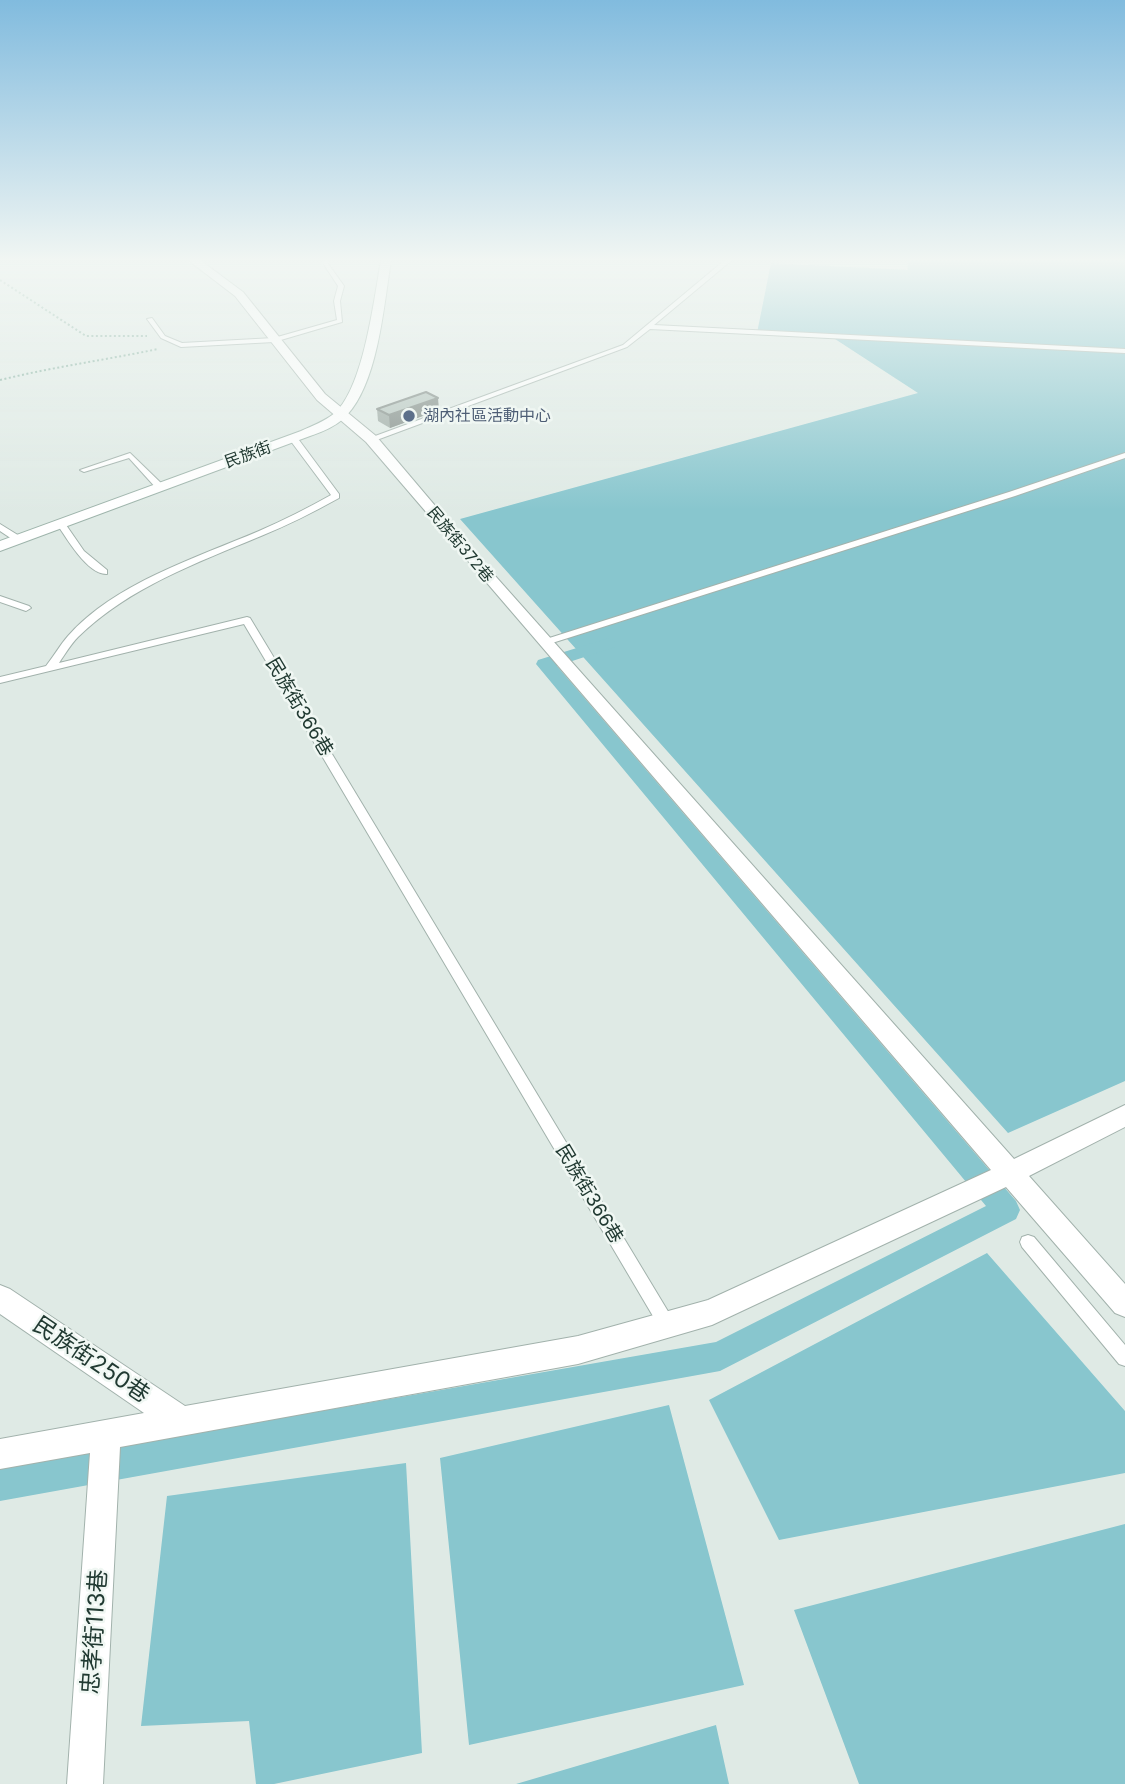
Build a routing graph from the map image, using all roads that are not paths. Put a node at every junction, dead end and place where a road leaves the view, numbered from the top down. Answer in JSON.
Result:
{"nodes":[{"id":1,"x":177,"y":343,"type":"edge"},
{"id":2,"x":213,"y":343,"type":"edge"},
{"id":3,"x":277,"y":343,"type":"edge"},
{"id":4,"x":369,"y":343,"type":"edge"},
{"id":5,"x":629,"y":343,"type":"edge"},
{"id":6,"x":972,"y":343,"type":"edge"},
{"id":7,"x":1125,"y":351,"type":"edge"},
{"id":8,"x":340,"y":415,"type":"junction"},
{"id":9,"x":293,"y":438,"type":"junction"},
{"id":10,"x":372,"y":439,"type":"junction"},
{"id":11,"x":1125,"y":455,"type":"edge"},
{"id":12,"x":84,"y":470,"type":"dead end"},
{"id":13,"x":160,"y":487,"type":"junction"},
{"id":14,"x":61,"y":524,"type":"junction"},
{"id":15,"x":0,"y":527,"type":"edge"},
{"id":16,"x":18,"y":539,"type":"junction"},
{"id":17,"x":0,"y":546,"type":"edge"},
{"id":18,"x":104,"y":572,"type":"dead end"},
{"id":19,"x":0,"y":598,"type":"edge"},
{"id":20,"x":26,"y":608,"type":"dead end"},
{"id":21,"x":553,"y":650,"type":"junction"},
{"id":22,"x":49,"y":669,"type":"junction"},
{"id":23,"x":0,"y":680,"type":"edge"},
{"id":24,"x":1125,"y":1115,"type":"edge"},
{"id":25,"x":1010,"y":1173,"type":"junction"},
{"id":26,"x":1028,"y":1242,"type":"dead end"},
{"id":27,"x":0,"y":1298,"type":"edge"},
{"id":28,"x":1125,"y":1304,"type":"edge"},
{"id":29,"x":666,"y":1324,"type":"junction"},
{"id":30,"x":1125,"y":1358,"type":"edge"},
{"id":31,"x":183,"y":1422,"type":"junction"},
{"id":32,"x":0,"y":1454,"type":"edge"},
{"id":33,"x":105,"y":1455,"type":"junction"},
{"id":34,"x":85,"y":1784,"type":"edge"}],
"edges":[{"from":1,"to":2,"type":"lane"},
{"from":3,"to":8,"type":"street","name":"民族街372巷"},
{"from":4,"to":8,"type":"street"},
{"from":5,"to":10,"type":"lane"},
{"from":6,"to":7,"type":"lane"},
{"from":8,"to":9,"type":"street","name":"民族街"},
{"from":8,"to":10,"type":"street","name":"民族街372巷"},
{"from":9,"to":13,"type":"street","name":"民族街"},
{"from":9,"to":22,"type":"lane"},
{"from":10,"to":21,"type":"street","name":"民族街372巷"},
{"from":11,"to":21,"type":"lane"},
{"from":12,"to":13,"type":"lane"},
{"from":13,"to":14,"type":"street","name":"民族街"},
{"from":14,"to":16,"type":"street","name":"民族街"},
{"from":14,"to":18,"type":"lane"},
{"from":15,"to":16,"type":"lane"},
{"from":16,"to":17,"type":"street","name":"民族街"},
{"from":19,"to":20,"type":"lane"},
{"from":21,"to":25,"type":"street","name":"民族街372巷"},
{"from":22,"to":23,"type":"lane"},
{"from":22,"to":29,"type":"lane","name":"民族街366巷"},
{"from":24,"to":25,"type":"street"},
{"from":25,"to":28,"type":"street","name":"民族街372巷"},
{"from":25,"to":29,"type":"street"},
{"from":26,"to":30,"type":"lane"},
{"from":27,"to":31,"type":"street","name":"民族街250巷"},
{"from":29,"to":31,"type":"street"},
{"from":31,"to":33,"type":"street"},
{"from":32,"to":33,"type":"street"},
{"from":33,"to":34,"type":"street","name":"忠孝街113巷"}]}
